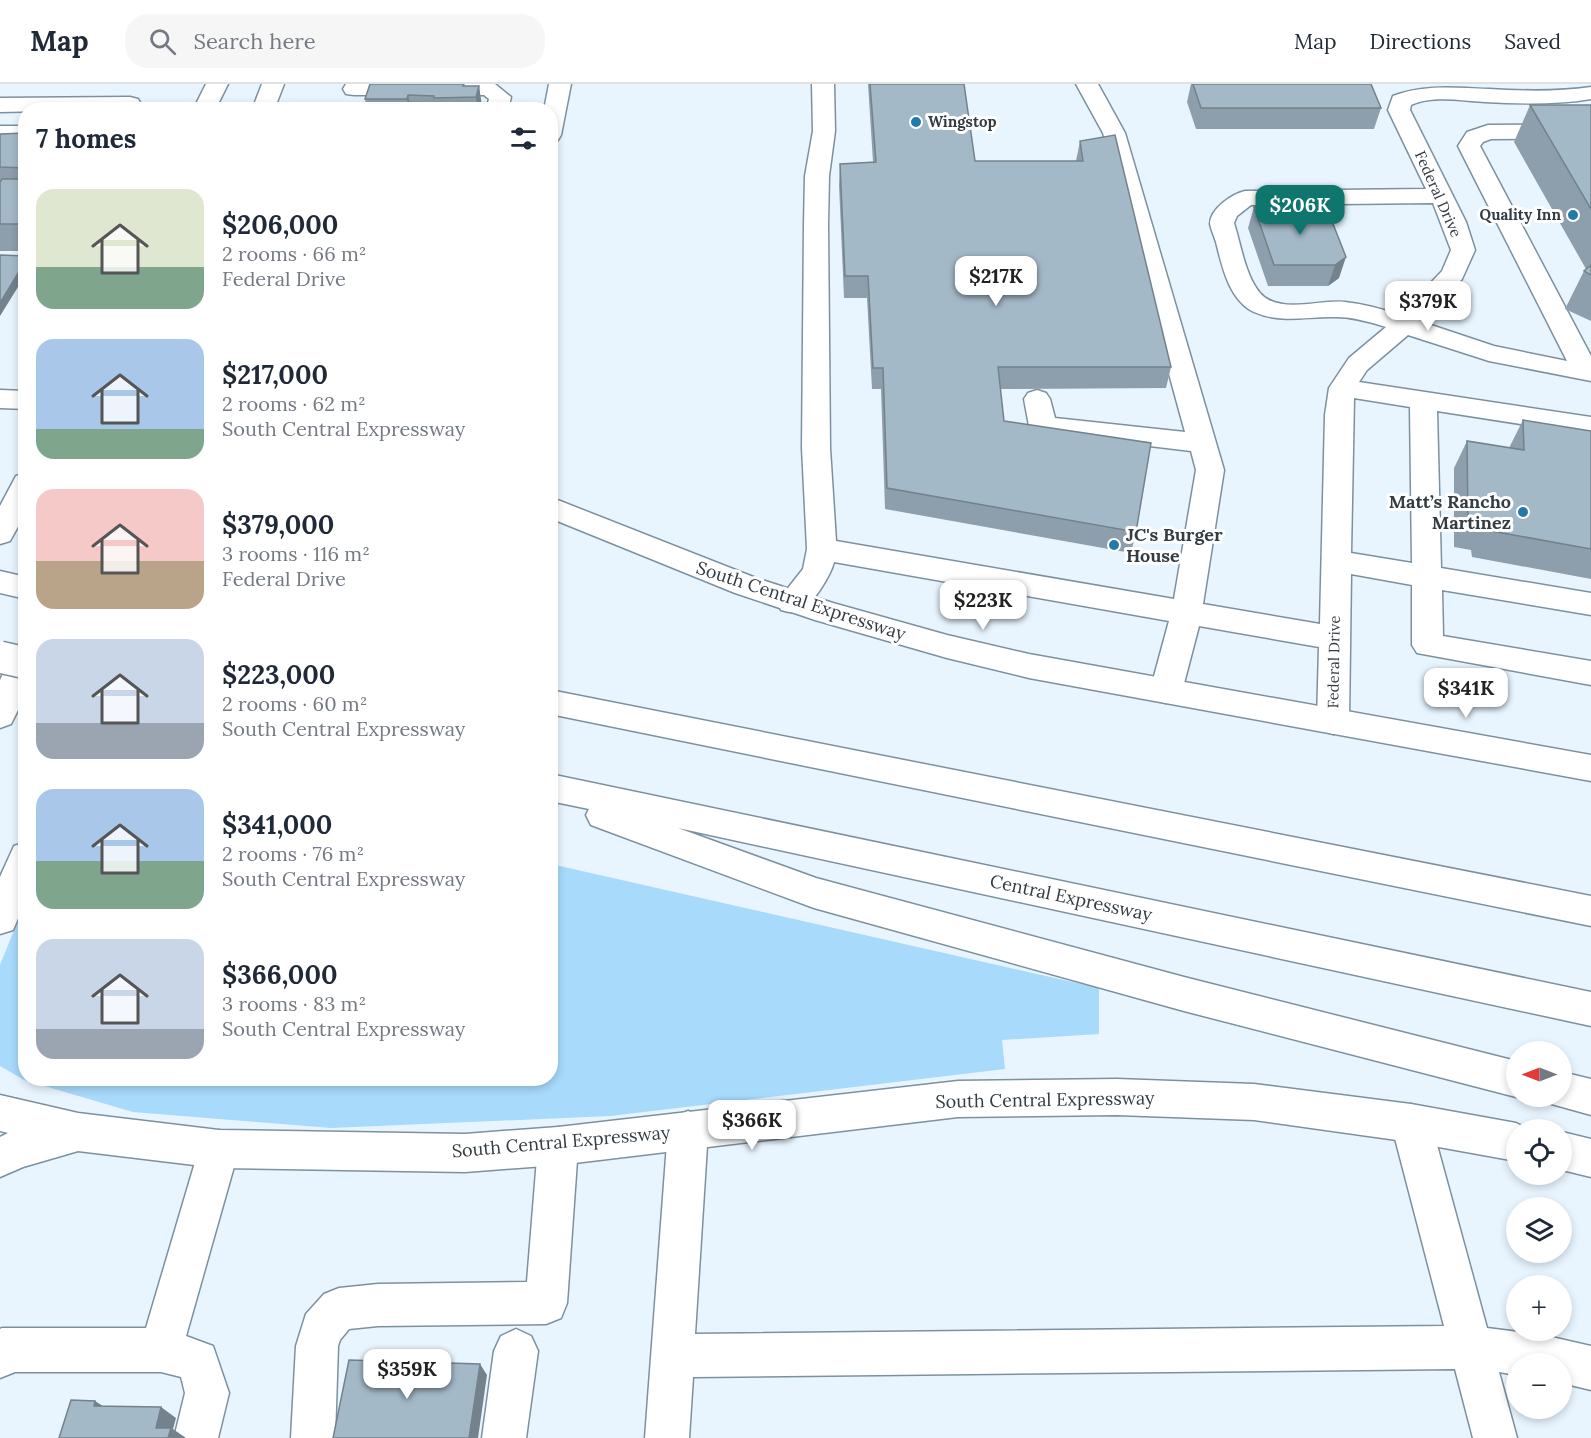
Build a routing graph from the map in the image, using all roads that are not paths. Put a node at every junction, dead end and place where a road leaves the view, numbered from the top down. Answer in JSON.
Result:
{"nodes":[{"id":1,"x":140,"y":84,"type":"edge"},
{"id":2,"x":217,"y":84,"type":"edge"},
{"id":3,"x":273,"y":84,"type":"edge"},
{"id":4,"x":560,"y":84,"type":"edge"},
{"id":5,"x":823,"y":84,"type":"edge"},
{"id":6,"x":1088,"y":84,"type":"edge"},
{"id":7,"x":355,"y":86,"type":"edge"},
{"id":8,"x":1591,"y":93,"type":"edge"},
{"id":9,"x":133,"y":102,"type":"edge"},
{"id":10,"x":208,"y":102,"type":"edge"},
{"id":11,"x":266,"y":102,"type":"edge"},
{"id":12,"x":349,"y":102,"type":"edge"},
{"id":13,"x":499,"y":102,"type":"edge"},
{"id":14,"x":556,"y":102,"type":"edge"},
{"id":15,"x":0,"y":105,"type":"edge"},
{"id":16,"x":18,"y":105,"type":"edge"},
{"id":17,"x":1591,"y":131,"type":"edge"},
{"id":18,"x":0,"y":133,"type":"edge"},
{"id":19,"x":18,"y":133,"type":"edge"},
{"id":20,"x":1441,"y":196,"type":"junction"},
{"id":21,"x":1404,"y":325,"type":"junction"},
{"id":22,"x":1588,"y":372,"type":"edge"},
{"id":23,"x":1342,"y":388,"type":"junction"},
{"id":24,"x":0,"y":399,"type":"edge"},
{"id":25,"x":1037,"y":399,"type":"dead end"},
{"id":26,"x":18,"y":400,"type":"edge"},
{"id":27,"x":1423,"y":400,"type":"junction"},
{"id":28,"x":1591,"y":426,"type":"edge"},
{"id":29,"x":1202,"y":443,"type":"junction"},
{"id":30,"x":18,"y":499,"type":"edge"},
{"id":31,"x":558,"y":510,"type":"edge"},
{"id":32,"x":0,"y":534,"type":"edge"},
{"id":33,"x":822,"y":549,"type":"junction"},
{"id":34,"x":1336,"y":561,"type":"junction"},
{"id":35,"x":1427,"y":576,"type":"junction"},
{"id":36,"x":0,"y":582,"type":"edge"},
{"id":37,"x":18,"y":586,"type":"edge"},
{"id":38,"x":792,"y":602,"type":"junction"},
{"id":39,"x":1591,"y":604,"type":"edge"},
{"id":40,"x":1187,"y":612,"type":"junction"},
{"id":41,"x":1334,"y":638,"type":"junction"},
{"id":42,"x":0,"y":657,"type":"edge"},
{"id":43,"x":18,"y":661,"type":"edge"},
{"id":44,"x":1591,"y":673,"type":"edge"},
{"id":45,"x":18,"y":675,"type":"edge"},
{"id":46,"x":1166,"y":691,"type":"junction"},
{"id":47,"x":558,"y":704,"type":"edge"},
{"id":48,"x":0,"y":715,"type":"edge"},
{"id":49,"x":1333,"y":721,"type":"junction"},
{"id":50,"x":1591,"y":768,"type":"edge"},
{"id":51,"x":558,"y":788,"type":"edge"},
{"id":52,"x":558,"y":799,"type":"edge"},
{"id":53,"x":18,"y":875,"type":"edge"},
{"id":54,"x":1591,"y":911,"type":"edge"},
{"id":55,"x":0,"y":919,"type":"edge"},
{"id":56,"x":1591,"y":1009,"type":"edge"},
{"id":57,"x":1506,"y":1076,"type":"edge"},
{"id":58,"x":1572,"y":1092,"type":"edge"},
{"id":59,"x":1591,"y":1097,"type":"edge"},
{"id":60,"x":0,"y":1113,"type":"edge"},
{"id":61,"x":1411,"y":1123,"type":"junction"},
{"id":62,"x":688,"y":1130,"type":"junction"},
{"id":63,"x":78,"y":1132,"type":"junction"},
{"id":64,"x":1506,"y":1140,"type":"edge"},
{"id":65,"x":558,"y":1146,"type":"junction"},
{"id":66,"x":219,"y":1149,"type":"junction"},
{"id":67,"x":1572,"y":1153,"type":"edge"},
{"id":68,"x":0,"y":1158,"type":"edge"},
{"id":69,"x":1591,"y":1158,"type":"edge"},
{"id":70,"x":1471,"y":1347,"type":"junction"},
{"id":71,"x":161,"y":1350,"type":"junction"},
{"id":72,"x":516,"y":1351,"type":"dead end"},
{"id":73,"x":0,"y":1356,"type":"edge"},
{"id":74,"x":672,"y":1356,"type":"junction"},
{"id":75,"x":1591,"y":1368,"type":"edge"},
{"id":76,"x":196,"y":1438,"type":"edge"},
{"id":77,"x":313,"y":1438,"type":"edge"},
{"id":78,"x":504,"y":1438,"type":"edge"},
{"id":79,"x":667,"y":1438,"type":"edge"},
{"id":80,"x":1496,"y":1438,"type":"edge"}],
"edges":[{"from":1,"to":9,"type":"main road"},
{"from":2,"to":10,"type":"main road"},
{"from":3,"to":11,"type":"main road"},
{"from":4,"to":14,"type":"main road"},
{"from":5,"to":33,"type":"main road"},
{"from":6,"to":29,"type":"main road"},
{"from":7,"to":12,"type":"main road"},
{"from":7,"to":13,"type":"main road"},
{"from":8,"to":20,"type":"main road","name":"Federal Drive"},
{"from":15,"to":16,"type":"main road"},
{"from":17,"to":22,"type":"main road"},
{"from":18,"to":19,"type":"main road"},
{"from":20,"to":21,"type":"main road","name":"Federal Drive"},
{"from":20,"to":21,"type":"main road"},
{"from":21,"to":22,"type":"main road"},
{"from":21,"to":23,"type":"main road","name":"Federal Drive"},
{"from":23,"to":27,"type":"main road"},
{"from":23,"to":34,"type":"main road","name":"Federal Drive"},
{"from":24,"to":26,"type":"main road"},
{"from":25,"to":29,"type":"main road"},
{"from":27,"to":28,"type":"main road"},
{"from":27,"to":35,"type":"main road"},
{"from":29,"to":40,"type":"main road"},
{"from":30,"to":32,"type":"main road"},
{"from":31,"to":38,"type":"main road","name":"South Central Expressway"},
{"from":33,"to":38,"type":"main road"},
{"from":33,"to":40,"type":"main road"},
{"from":34,"to":35,"type":"main road"},
{"from":34,"to":41,"type":"main road","name":"Federal Drive"},
{"from":35,"to":39,"type":"main road"},
{"from":35,"to":44,"type":"main road"},
{"from":36,"to":37,"type":"main road"},
{"from":38,"to":46,"type":"main road","name":"South Central Expressway"},
{"from":40,"to":41,"type":"main road"},
{"from":40,"to":46,"type":"main road"},
{"from":41,"to":49,"type":"main road","name":"Federal Drive"},
{"from":42,"to":43,"type":"main road","bridge":true},
{"from":45,"to":48,"type":"main road"},
{"from":46,"to":49,"type":"main road","name":"South Central Expressway"},
{"from":47,"to":54,"type":"main road"},
{"from":49,"to":50,"type":"main road","name":"South Central Expressway"},
{"from":51,"to":56,"type":"main road","name":"Central Expressway"},
{"from":52,"to":57,"type":"main road"},
{"from":53,"to":55,"type":"main road"},
{"from":58,"to":59,"type":"main road"},
{"from":60,"to":63,"type":"main road","name":"South Central Expressway"},
{"from":61,"to":62,"type":"main road","name":"South Central Expressway"},
{"from":61,"to":64,"type":"main road","name":"South Central Expressway"},
{"from":61,"to":70,"type":"main road"},
{"from":62,"to":65,"type":"main road","name":"South Central Expressway"},
{"from":62,"to":74,"type":"main road"},
{"from":63,"to":66,"type":"main road","name":"South Central Expressway"},
{"from":63,"to":68,"type":"main road"},
{"from":65,"to":66,"type":"main road","name":"South Central Expressway"},
{"from":65,"to":77,"type":"main road"},
{"from":66,"to":71,"type":"main road"},
{"from":67,"to":69,"type":"main road"},
{"from":70,"to":74,"type":"main road"},
{"from":70,"to":75,"type":"main road"},
{"from":70,"to":80,"type":"main road"},
{"from":71,"to":73,"type":"main road"},
{"from":71,"to":76,"type":"main road"},
{"from":72,"to":78,"type":"main road"},
{"from":74,"to":79,"type":"main road"}]}
